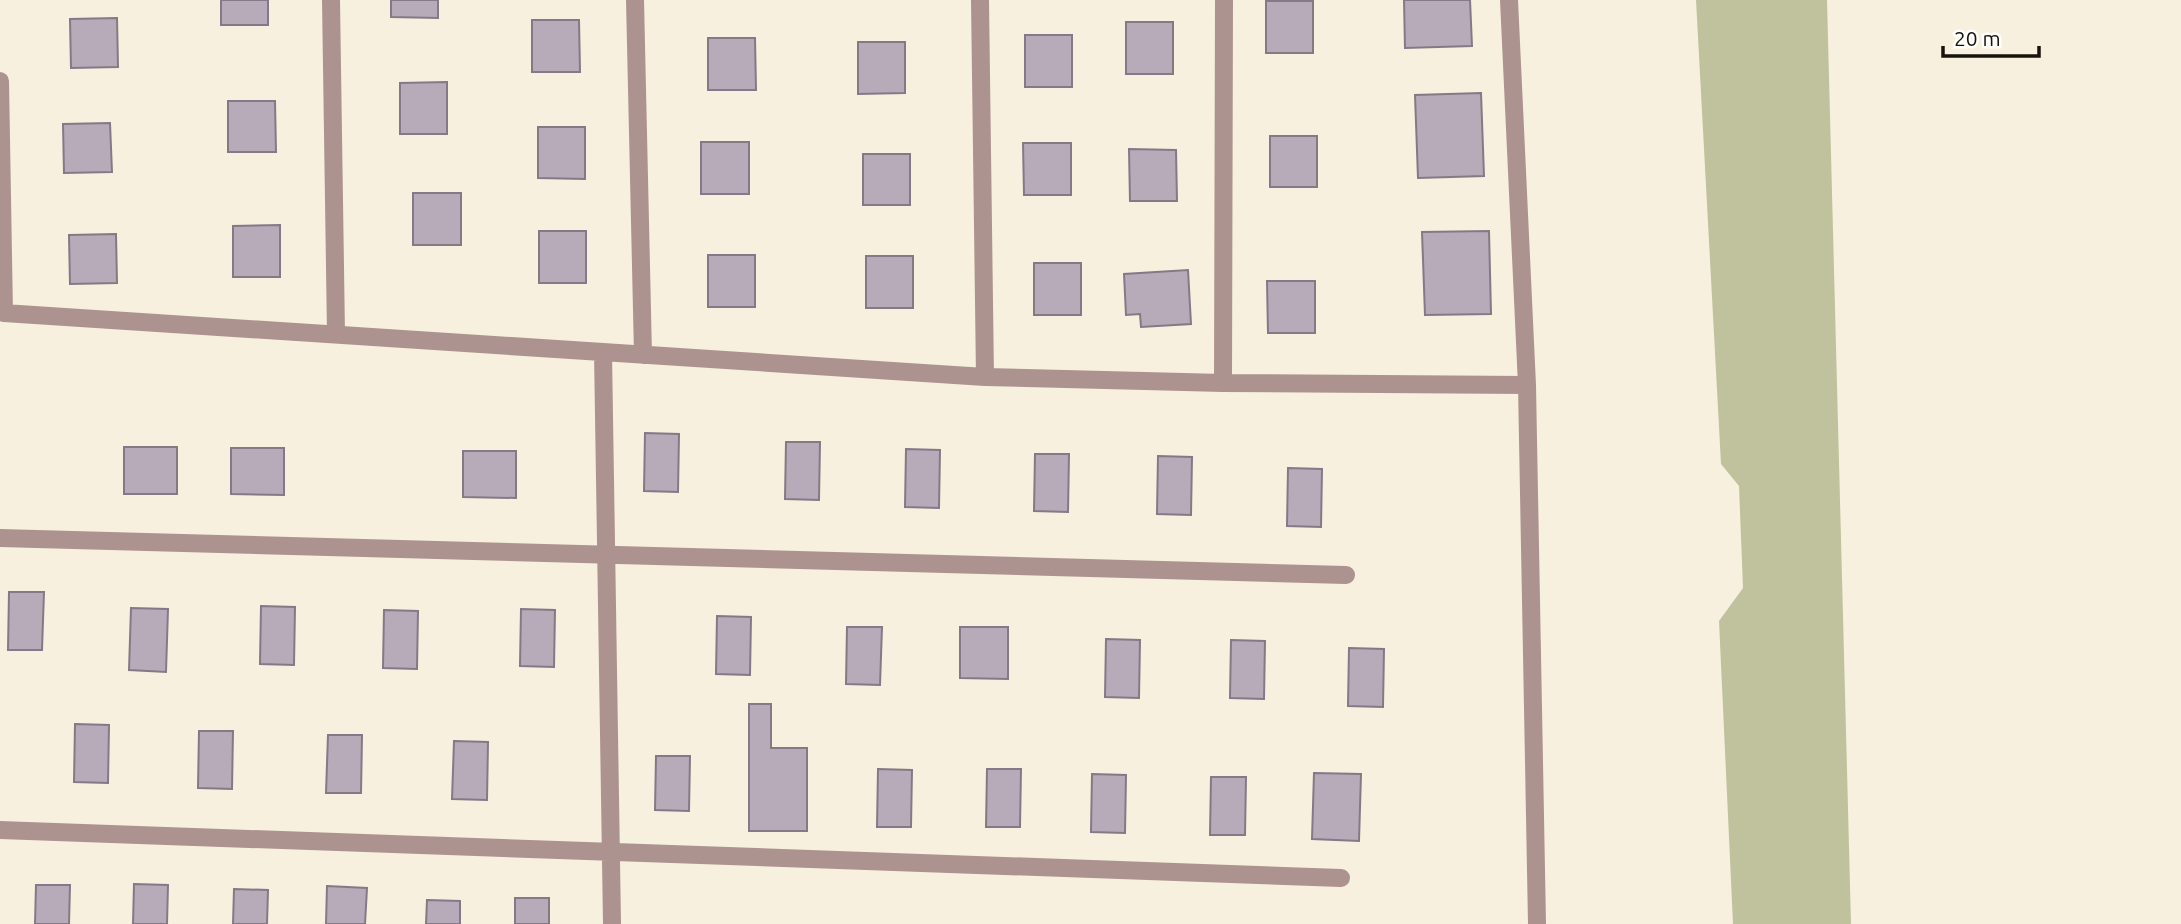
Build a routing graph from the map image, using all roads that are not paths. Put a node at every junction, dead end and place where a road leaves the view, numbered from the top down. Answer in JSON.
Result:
{"nodes":[{"id":1,"x":331,"y":0,"type":"edge"},
{"id":2,"x":635,"y":0,"type":"edge"},
{"id":3,"x":979,"y":0,"type":"edge"},
{"id":4,"x":1224,"y":0,"type":"edge"},
{"id":5,"x":1509,"y":0,"type":"edge"},
{"id":6,"x":0,"y":81,"type":"edge"},
{"id":7,"x":2,"y":312,"type":"edge"},
{"id":8,"x":337,"y":334,"type":"junction"},
{"id":9,"x":603,"y":352,"type":"junction"},
{"id":10,"x":643,"y":355,"type":"junction"},
{"id":11,"x":985,"y":377,"type":"junction"},
{"id":12,"x":1223,"y":383,"type":"junction"},
{"id":13,"x":1527,"y":385,"type":"junction"},
{"id":14,"x":0,"y":538,"type":"edge"},
{"id":15,"x":607,"y":555,"type":"junction"},
{"id":16,"x":1346,"y":575,"type":"dead end"},
{"id":17,"x":0,"y":830,"type":"edge"},
{"id":18,"x":611,"y":851,"type":"junction"},
{"id":19,"x":1341,"y":878,"type":"dead end"},
{"id":20,"x":612,"y":924,"type":"edge"},
{"id":21,"x":1537,"y":924,"type":"edge"}],
"edges":[{"from":1,"to":8,"type":"street"},
{"from":2,"to":10,"type":"street"},
{"from":3,"to":11,"type":"street"},
{"from":4,"to":12,"type":"street"},
{"from":5,"to":13,"type":"street"},
{"from":6,"to":7,"type":"street"},
{"from":7,"to":8,"type":"street"},
{"from":8,"to":9,"type":"street"},
{"from":9,"to":10,"type":"street"},
{"from":9,"to":15,"type":"street"},
{"from":10,"to":11,"type":"street"},
{"from":11,"to":12,"type":"street"},
{"from":12,"to":13,"type":"street"},
{"from":13,"to":21,"type":"street"},
{"from":14,"to":15,"type":"street"},
{"from":15,"to":16,"type":"street"},
{"from":15,"to":18,"type":"street"},
{"from":17,"to":18,"type":"street"},
{"from":18,"to":19,"type":"street"},
{"from":18,"to":20,"type":"street"}]}
